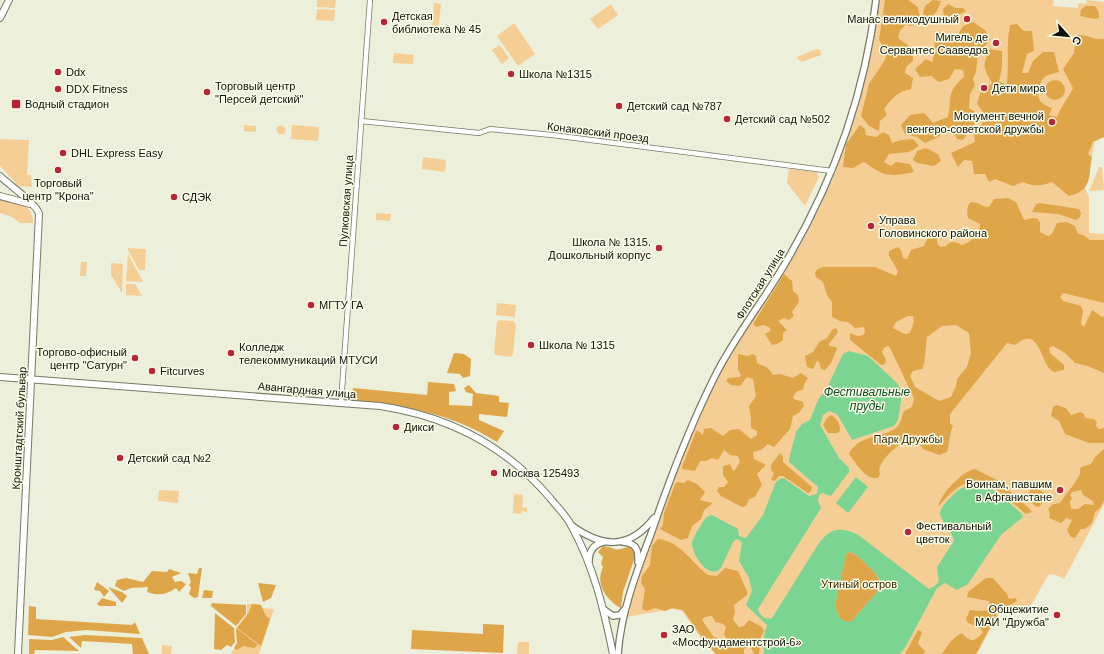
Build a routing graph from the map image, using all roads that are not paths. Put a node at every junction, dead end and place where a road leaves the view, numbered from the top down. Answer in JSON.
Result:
{"nodes":[{"id":1,"x":10,"y":0,"type":"edge"},
{"id":2,"x":370,"y":0,"type":"edge"},
{"id":3,"x":876,"y":0,"type":"edge"},
{"id":4,"x":0,"y":18,"type":"edge"},
{"id":5,"x":361,"y":121,"type":"junction"},
{"id":6,"x":832,"y":171,"type":"junction"},
{"id":7,"x":0,"y":176,"type":"edge"},
{"id":8,"x":0,"y":196,"type":"edge"},
{"id":9,"x":34,"y":205,"type":"junction"},
{"id":10,"x":0,"y":377,"type":"edge"},
{"id":11,"x":32,"y":380,"type":"junction"},
{"id":12,"x":341,"y":403,"type":"junction"},
{"id":13,"x":657,"y":514,"type":"junction"},
{"id":14,"x":571,"y":525,"type":"junction"},
{"id":15,"x":608,"y":542,"type":"junction"},
{"id":16,"x":621,"y":542,"type":"junction"},
{"id":17,"x":589,"y":561,"type":"junction"},
{"id":18,"x":637,"y":570,"type":"junction"},
{"id":19,"x":625,"y":608,"type":"junction"},
{"id":20,"x":603,"y":609,"type":"junction"},
{"id":21,"x":18,"y":654,"type":"edge"},
{"id":22,"x":613,"y":654,"type":"edge"},
{"id":23,"x":618,"y":654,"type":"edge"}],
"edges":[{"from":1,"to":4,"type":"main road"},
{"from":2,"to":5,"type":"street","name":"Пулковская улица"},
{"from":3,"to":6,"type":"street","name":"Флотская улица"},
{"from":5,"to":6,"type":"street","name":"Конаковский проезд"},
{"from":5,"to":12,"type":"street","name":"Пулковская улица"},
{"from":6,"to":13,"type":"street","name":"Флотская улица"},
{"from":7,"to":9,"type":"main road"},
{"from":8,"to":9,"type":"main road"},
{"from":9,"to":11,"type":"main road","name":"Кронштадтский бульвар"},
{"from":10,"to":11,"type":"main road","name":"Авангардная улица"},
{"from":11,"to":12,"type":"main road","name":"Авангардная улица"},
{"from":11,"to":21,"type":"main road","name":"Кронштадтский бульвар"},
{"from":12,"to":14,"type":"main road","name":"Авангардная улица"},
{"from":13,"to":16,"type":"street","name":"Авангардная улица"},
{"from":13,"to":18,"type":"street","name":"Флотская улица"},
{"from":14,"to":15,"type":"street","name":"Авангардная улица"},
{"from":14,"to":17,"type":"main road","name":"Авангардная улица"},
{"from":15,"to":16,"type":"street","name":"Авангардная улица"},
{"from":15,"to":17,"type":"street"},
{"from":16,"to":18,"type":"street","name":"Флотская улица"},
{"from":17,"to":20,"type":"main road","name":"Авангардная улица"},
{"from":18,"to":19,"type":"street","name":"Флотская улица"},
{"from":19,"to":20,"type":"street"},
{"from":19,"to":23,"type":"street","name":"Флотская улица"},
{"from":20,"to":22,"type":"main road","name":"Авангардная улица"}]}
